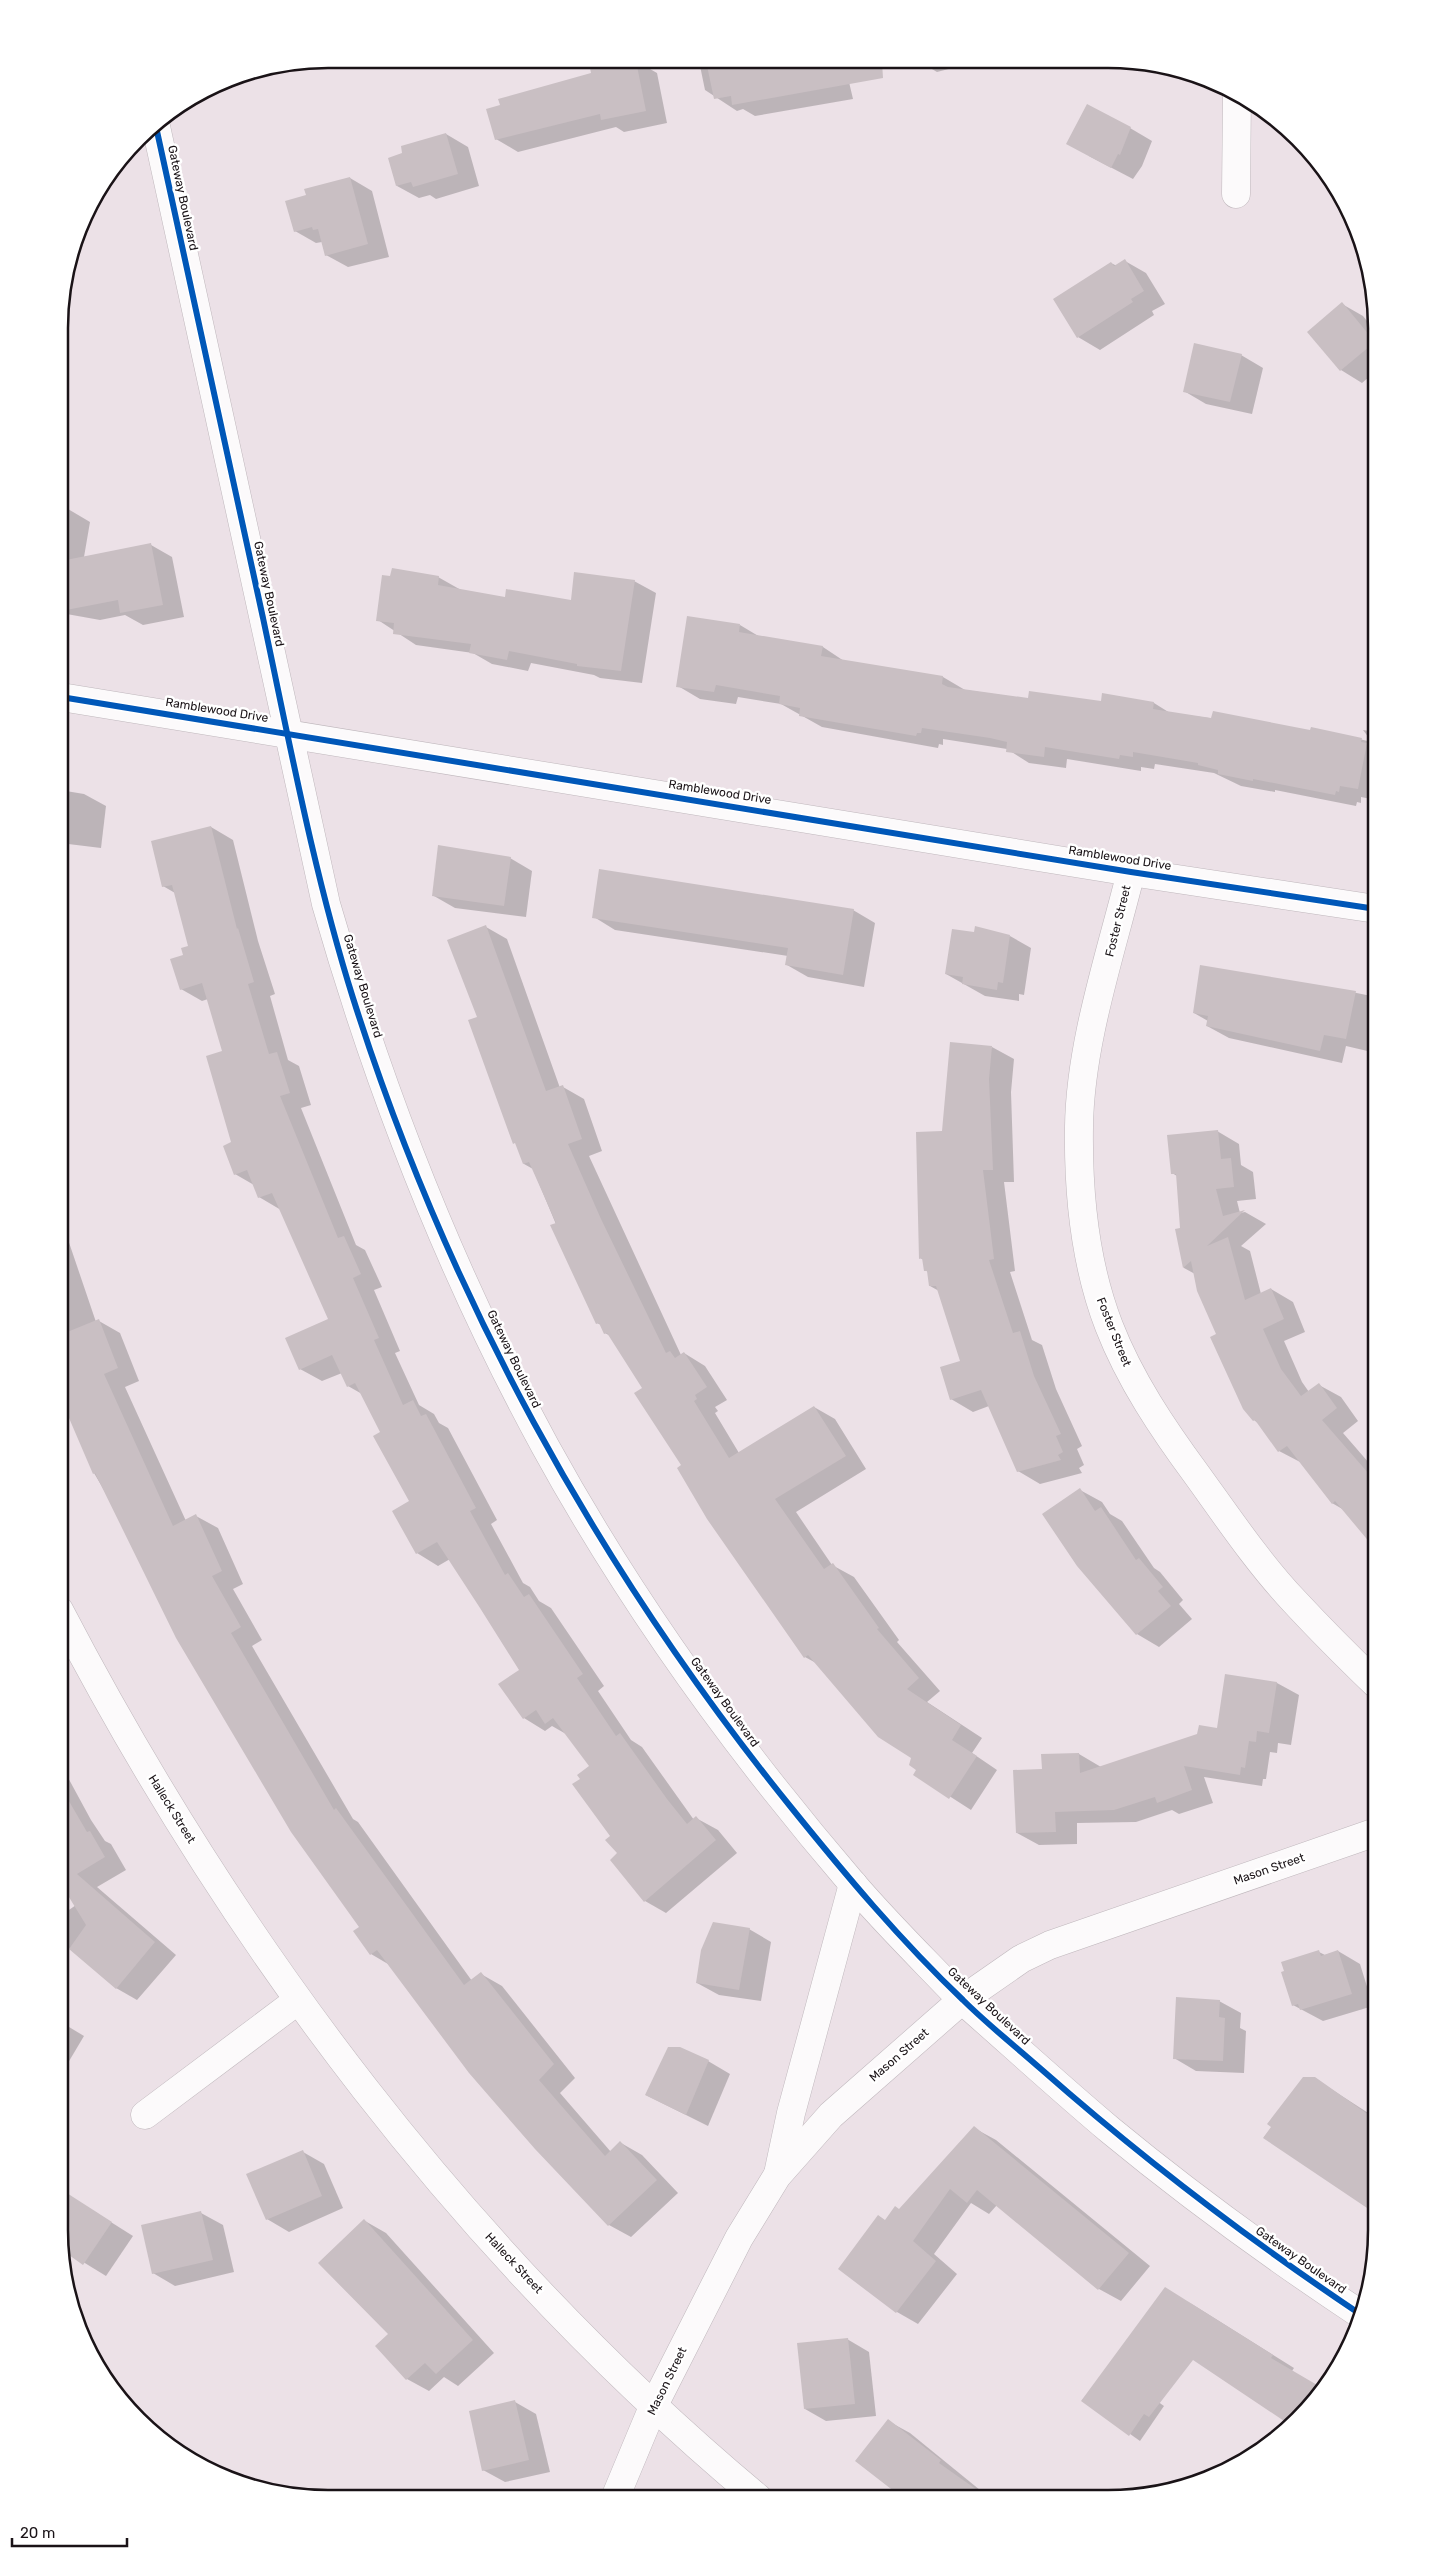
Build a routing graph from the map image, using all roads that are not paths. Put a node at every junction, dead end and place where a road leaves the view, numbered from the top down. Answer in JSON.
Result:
{"nodes":[{"id":1,"x":1237,"y":101,"type":"edge"},
{"id":2,"x":158,"y":130,"type":"edge"},
{"id":3,"x":1236,"y":194,"type":"dead end"},
{"id":4,"x":68,"y":698,"type":"edge"},
{"id":5,"x":287,"y":732,"type":"junction"},
{"id":6,"x":1131,"y":872,"type":"junction"},
{"id":7,"x":1368,"y":908,"type":"edge"},
{"id":8,"x":68,"y":1625,"type":"edge"},
{"id":9,"x":1368,"y":1676,"type":"edge"},
{"id":10,"x":1368,"y":1835,"type":"edge"},
{"id":11,"x":853,"y":1884,"type":"junction"},
{"id":12,"x":962,"y":2000,"type":"junction"},
{"id":13,"x":297,"y":2001,"type":"junction"},
{"id":14,"x":145,"y":2115,"type":"dead end"},
{"id":15,"x":777,"y":2176,"type":"junction"},
{"id":16,"x":1355,"y":2311,"type":"edge"},
{"id":17,"x":653,"y":2407,"type":"junction"},
{"id":18,"x":618,"y":2490,"type":"edge"},
{"id":19,"x":749,"y":2490,"type":"edge"}],
"edges":[{"from":1,"to":3,"type":"street"},
{"from":2,"to":5,"type":"street","name":"Gateway Boulevard"},
{"from":4,"to":5,"type":"street","name":"Ramblewood Drive"},
{"from":5,"to":6,"type":"street","name":"Ramblewood Drive"},
{"from":5,"to":11,"type":"street","name":"Gateway Boulevard"},
{"from":6,"to":7,"type":"street","name":"Ramblewood Drive"},
{"from":6,"to":9,"type":"street","name":"Foster Street"},
{"from":8,"to":13,"type":"street","name":"Halleck Street"},
{"from":10,"to":12,"type":"street","name":"Mason Street"},
{"from":11,"to":12,"type":"street","name":"Gateway Boulevard"},
{"from":11,"to":15,"type":"street"},
{"from":12,"to":15,"type":"street","name":"Mason Street"},
{"from":12,"to":16,"type":"street","name":"Gateway Boulevard"},
{"from":13,"to":14,"type":"street"},
{"from":13,"to":17,"type":"street","name":"Halleck Street"},
{"from":15,"to":17,"type":"street","name":"Mason Street"},
{"from":17,"to":18,"type":"street","name":"Mason Street"},
{"from":17,"to":19,"type":"street","name":"Halleck Street"}]}
